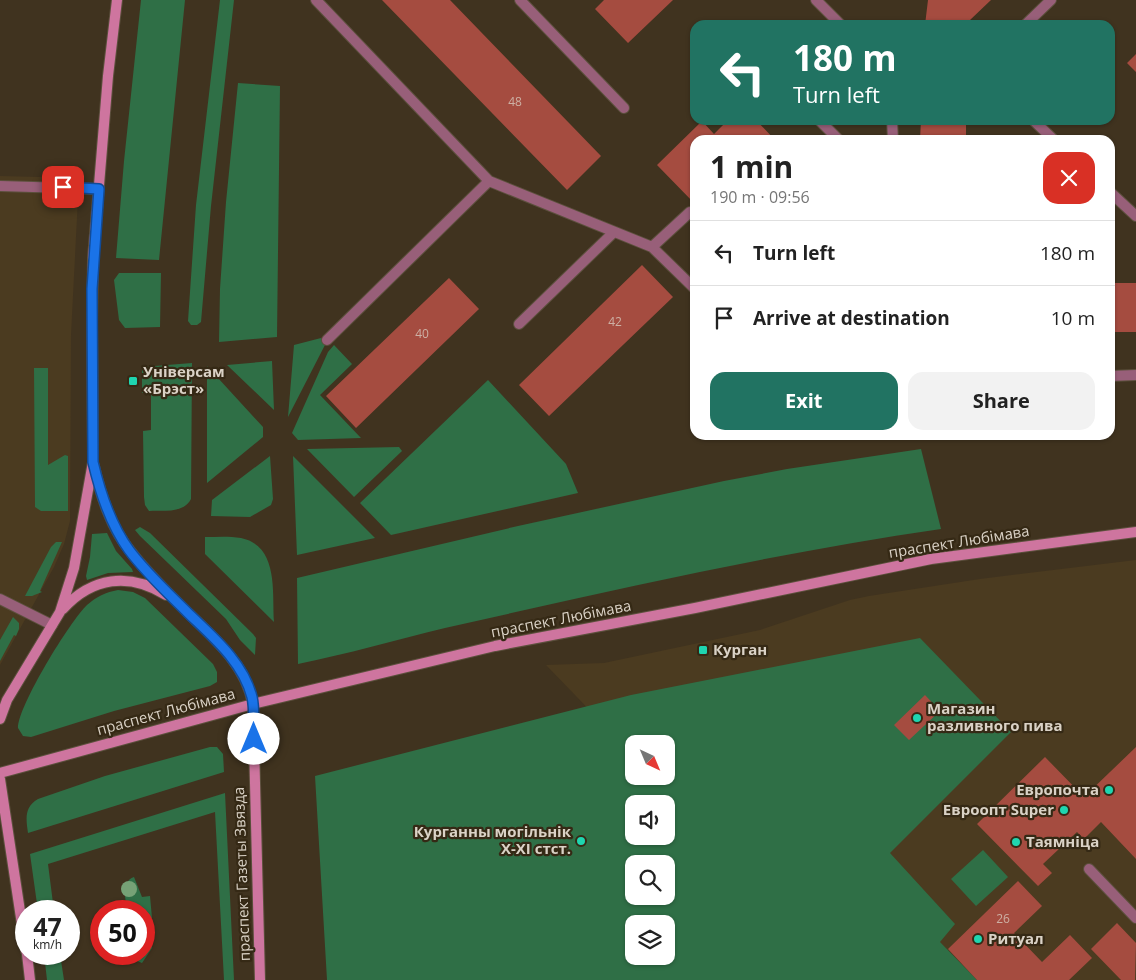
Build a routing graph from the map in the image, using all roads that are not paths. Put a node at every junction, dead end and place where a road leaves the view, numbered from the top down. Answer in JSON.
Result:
{"nodes":[{"id":1,"x":117,"y":0,"type":"edge"},
{"id":2,"x":316,"y":0,"type":"edge"},
{"id":3,"x":520,"y":0,"type":"edge"},
{"id":4,"x":816,"y":0,"type":"edge"},
{"id":5,"x":1050,"y":0,"type":"edge"},
{"id":6,"x":837,"y":20,"type":"edge"},
{"id":7,"x":1030,"y":20,"type":"edge"},
{"id":8,"x":624,"y":108,"type":"dead end"},
{"id":9,"x":824,"y":125,"type":"edge"},
{"id":10,"x":1038,"y":125,"type":"edge"},
{"id":11,"x":834,"y":135,"type":"edge"},
{"id":12,"x":1049,"y":135,"type":"edge"},
{"id":13,"x":489,"y":182,"type":"junction"},
{"id":14,"x":0,"y":186,"type":"edge"},
{"id":15,"x":99,"y":189,"type":"junction"},
{"id":16,"x":1115,"y":197,"type":"edge"},
{"id":17,"x":690,"y":212,"type":"dead end"},
{"id":18,"x":1136,"y":216,"type":"edge"},
{"id":19,"x":614,"y":232,"type":"junction"},
{"id":20,"x":652,"y":247,"type":"junction"},
{"id":21,"x":690,"y":284,"type":"edge"},
{"id":22,"x":519,"y":324,"type":"dead end"},
{"id":23,"x":327,"y":340,"type":"dead end"},
{"id":24,"x":1136,"y":375,"type":"edge"},
{"id":25,"x":1115,"y":376,"type":"edge"},
{"id":26,"x":93,"y":462,"type":"junction"},
{"id":27,"x":1136,"y":532,"type":"edge"},
{"id":28,"x":0,"y":599,"type":"edge"},
{"id":29,"x":178,"y":603,"type":"junction"},
{"id":30,"x":60,"y":612,"type":"junction"},
{"id":31,"x":52,"y":625,"type":"junction"},
{"id":32,"x":253,"y":704,"type":"junction"},
{"id":33,"x":0,"y":719,"type":"edge"},
{"id":34,"x":0,"y":773,"type":"edge"},
{"id":35,"x":0,"y":779,"type":"edge"},
{"id":36,"x":1088,"y":869,"type":"dead end"},
{"id":37,"x":18,"y":900,"type":"edge"},
{"id":38,"x":1136,"y":918,"type":"edge"},
{"id":39,"x":28,"y":965,"type":"edge"},
{"id":40,"x":30,"y":980,"type":"edge"},
{"id":41,"x":260,"y":980,"type":"edge"}],
"edges":[{"from":1,"to":15,"type":"main road","name":"праспект Газеты Звязда"},
{"from":2,"to":13,"type":"lane"},
{"from":3,"to":8,"type":"lane"},
{"from":4,"to":6,"type":"lane"},
{"from":5,"to":7,"type":"lane"},
{"from":9,"to":11,"type":"lane"},
{"from":10,"to":12,"type":"lane"},
{"from":13,"to":19,"type":"lane"},
{"from":13,"to":23,"type":"lane"},
{"from":14,"to":15,"type":"lane"},
{"from":15,"to":26,"type":"main road","name":"праспект Газеты Звязда"},
{"from":16,"to":18,"type":"lane"},
{"from":17,"to":20,"type":"lane"},
{"from":19,"to":20,"type":"lane"},
{"from":19,"to":22,"type":"lane"},
{"from":20,"to":21,"type":"lane"},
{"from":24,"to":25,"type":"lane"},
{"from":26,"to":29,"type":"main road","name":"праспект Газеты Звязда"},
{"from":26,"to":30,"type":"main road","name":"праспект Газеты Звязда"},
{"from":27,"to":32,"type":"main road","name":"праспект Любімава"},
{"from":28,"to":31,"type":"lane"},
{"from":29,"to":30,"type":"main road"},
{"from":29,"to":32,"type":"main road","name":"праспект Газеты Звязда"},
{"from":30,"to":31,"type":"main road","name":"праспект Газеты Звязда"},
{"from":31,"to":33,"type":"main road","name":"праспект Газеты Звязда"},
{"from":32,"to":34,"type":"main road","name":"праспект Любімава"},
{"from":32,"to":41,"type":"main road","name":"праспект Газеты Звязда"},
{"from":35,"to":37,"type":"main road"},
{"from":36,"to":38,"type":"lane"},
{"from":39,"to":40,"type":"main road"}]}
